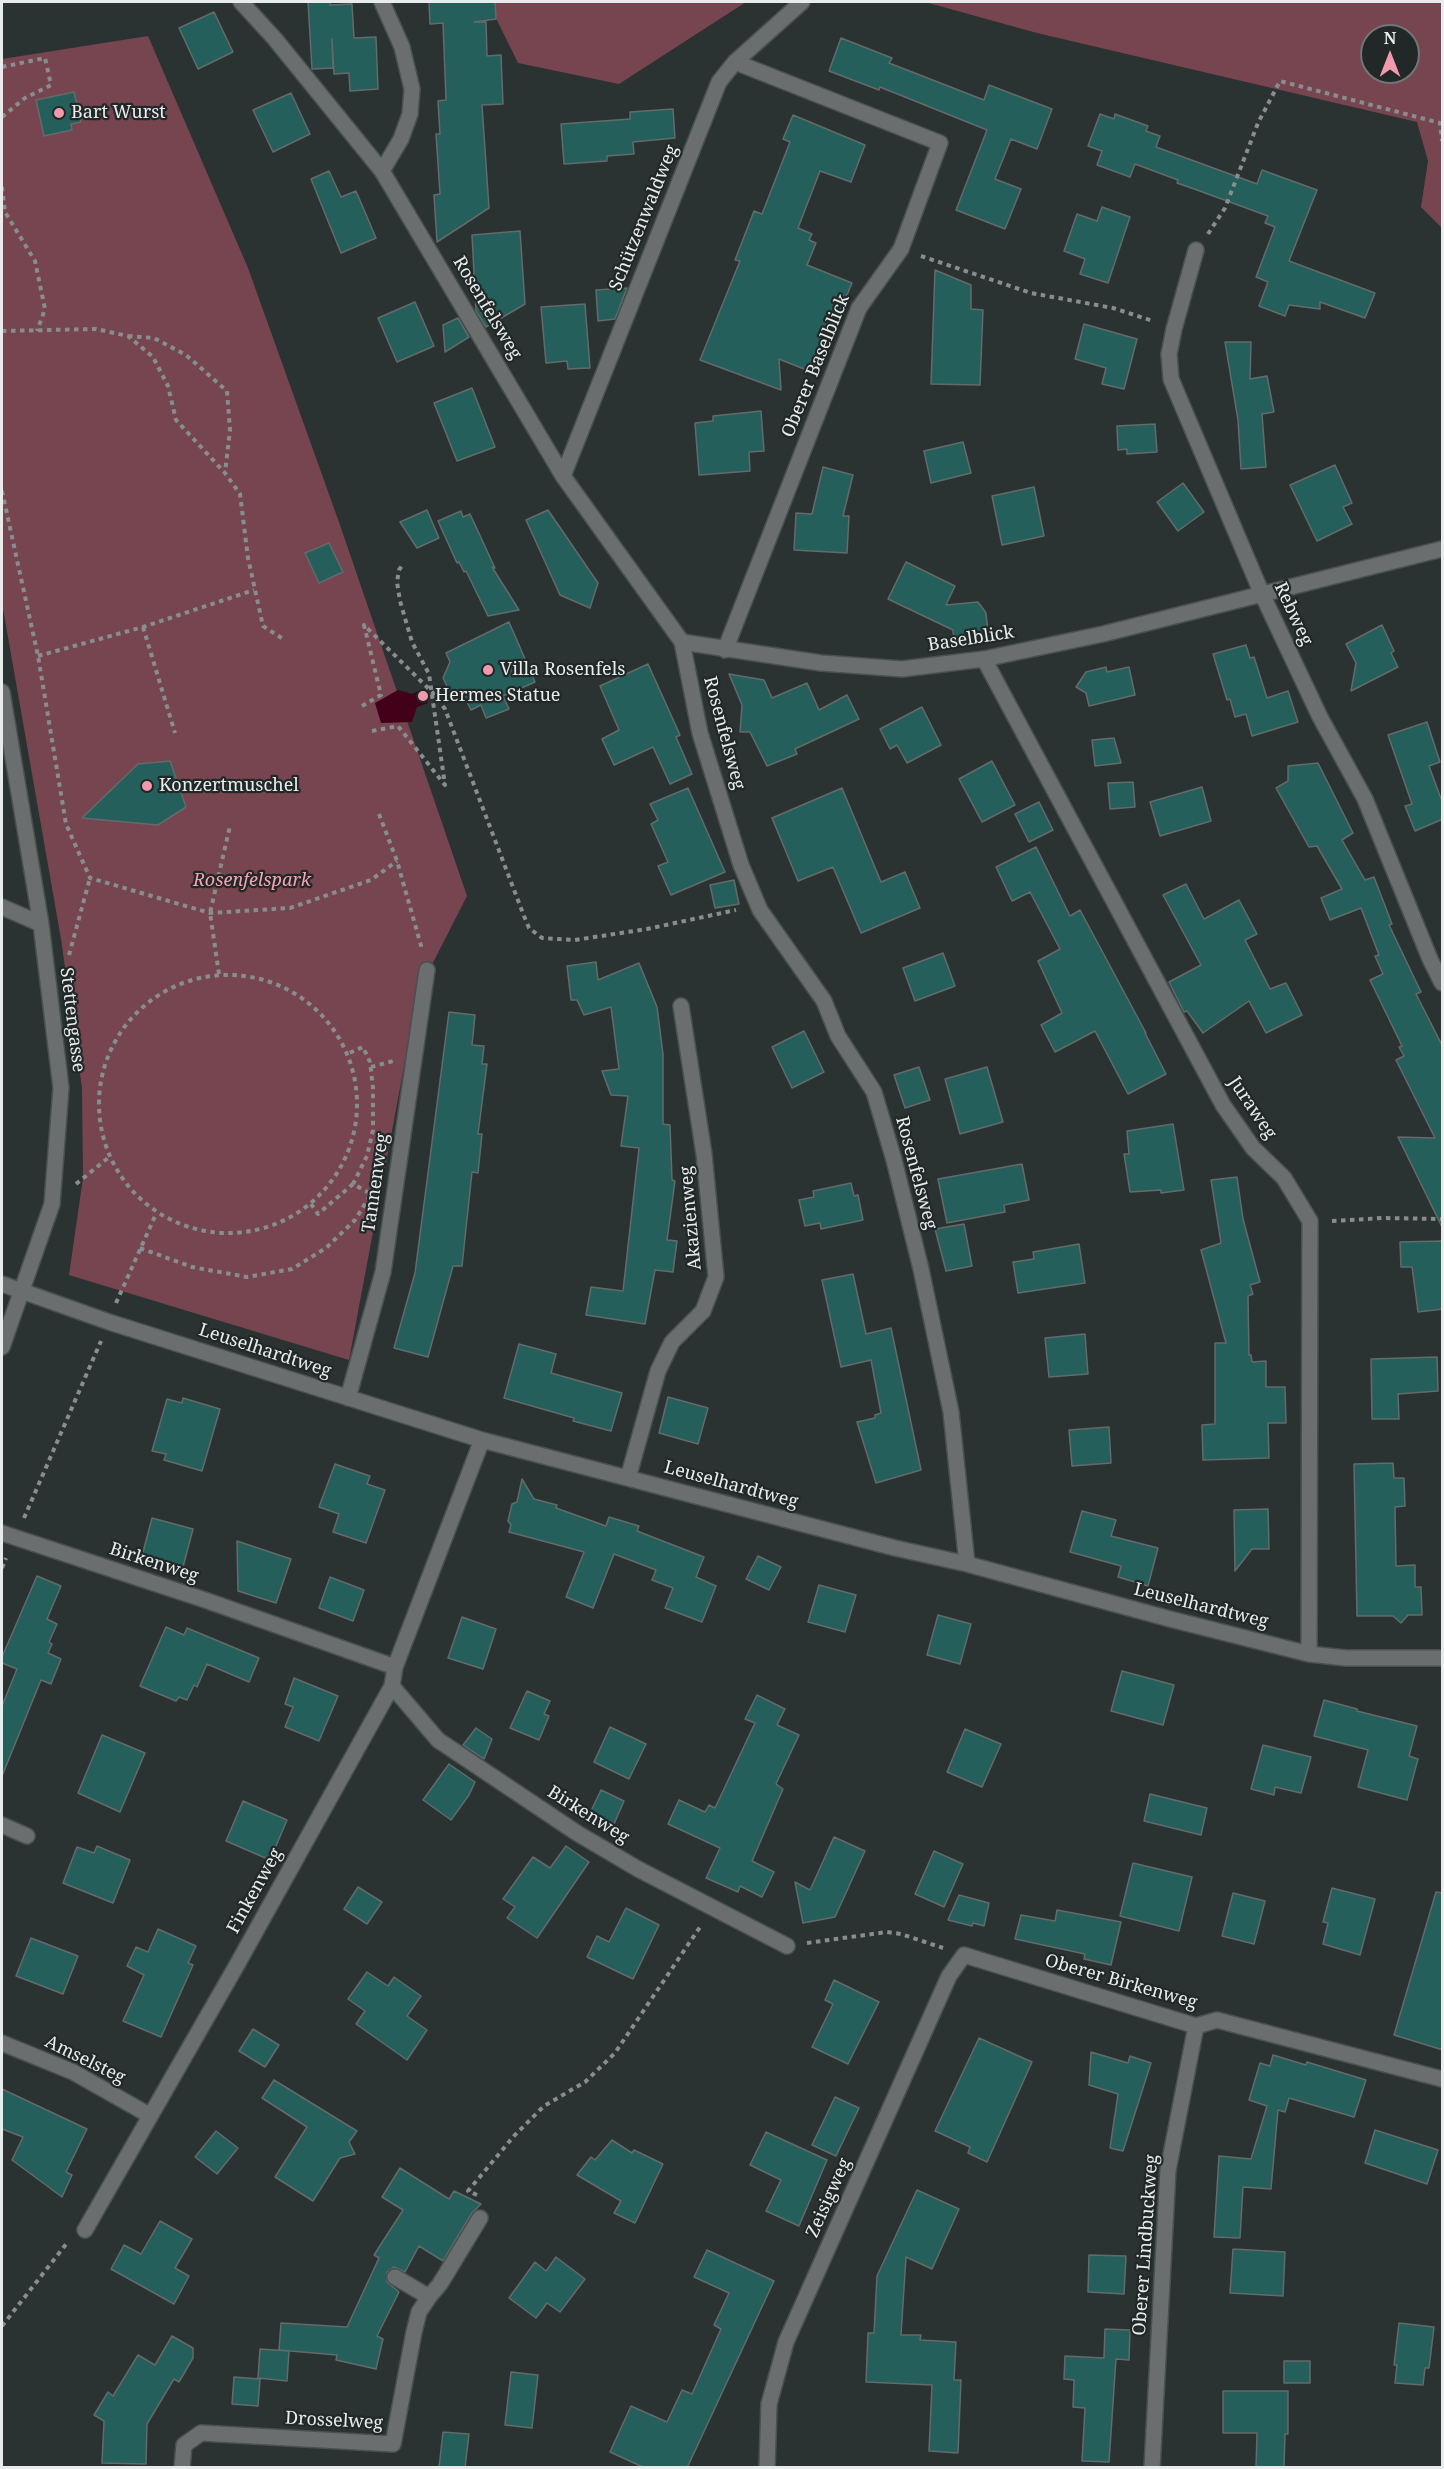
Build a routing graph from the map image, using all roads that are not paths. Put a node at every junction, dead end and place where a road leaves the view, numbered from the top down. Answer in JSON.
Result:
{"nodes":[{"id":1,"x":241,"y":2,"type":"edge"},
{"id":2,"x":382,"y":2,"type":"edge"},
{"id":3,"x":802,"y":2,"type":"edge"},
{"id":4,"x":735,"y":62,"type":"junction"},
{"id":5,"x":382,"y":171,"type":"junction"},
{"id":6,"x":1197,"y":250,"type":"road end"},
{"id":7,"x":563,"y":476,"type":"junction"},
{"id":8,"x":1443,"y":549,"type":"edge"},
{"id":9,"x":1262,"y":594,"type":"junction"},
{"id":10,"x":682,"y":642,"type":"junction"},
{"id":11,"x":725,"y":650,"type":"junction"},
{"id":12,"x":984,"y":659,"type":"junction"},
{"id":13,"x":2,"y":692,"type":"edge"},
{"id":14,"x":7,"y":769,"type":"edge"},
{"id":15,"x":2,"y":906,"type":"edge"},
{"id":16,"x":41,"y":924,"type":"junction"},
{"id":17,"x":427,"y":970,"type":"road end"},
{"id":18,"x":1443,"y":983,"type":"edge"},
{"id":19,"x":681,"y":1006,"type":"dead end"},
{"id":20,"x":2,"y":1284,"type":"edge"},
{"id":21,"x":21,"y":1291,"type":"junction"},
{"id":22,"x":2,"y":1347,"type":"edge"},
{"id":23,"x":348,"y":1398,"type":"junction"},
{"id":24,"x":482,"y":1440,"type":"junction"},
{"id":25,"x":628,"y":1478,"type":"junction"},
{"id":26,"x":8,"y":1535,"type":"edge"},
{"id":27,"x":967,"y":1563,"type":"junction"},
{"id":28,"x":1309,"y":1654,"type":"junction"},
{"id":29,"x":1443,"y":1658,"type":"edge"},
{"id":30,"x":395,"y":1667,"type":"junction"},
{"id":31,"x":392,"y":1686,"type":"junction"},
{"id":32,"x":2,"y":1825,"type":"edge"},
{"id":33,"x":27,"y":1836,"type":"dead end"},
{"id":34,"x":787,"y":1946,"type":"road end"},
{"id":35,"x":964,"y":1955,"type":"joint"},
{"id":36,"x":1196,"y":2026,"type":"junction"},
{"id":37,"x":2,"y":2043,"type":"edge"},
{"id":38,"x":1443,"y":2079,"type":"edge"},
{"id":39,"x":149,"y":2115,"type":"junction"},
{"id":40,"x":480,"y":2218,"type":"road end"},
{"id":41,"x":85,"y":2230,"type":"road end"},
{"id":42,"x":395,"y":2277,"type":"dead end"},
{"id":43,"x":429,"y":2297,"type":"junction"},
{"id":44,"x":182,"y":2468,"type":"edge"},
{"id":45,"x":767,"y":2468,"type":"edge"},
{"id":46,"x":1152,"y":2468,"type":"edge"}],
"edges":[{"from":1,"to":5,"type":"street","name":"Rosenfelsweg"},
{"from":2,"to":5,"type":"street"},
{"from":3,"to":4,"type":"street","name":"Schützenwaldweg"},
{"from":4,"to":7,"type":"street","name":"Schützenwaldweg"},
{"from":4,"to":11,"type":"street","name":"Oberer Baselblick"},
{"from":5,"to":7,"type":"street","name":"Rosenfelsweg"},
{"from":6,"to":9,"type":"street","name":"Rebweg"},
{"from":7,"to":10,"type":"street","name":"Rosenfelsweg"},
{"from":8,"to":9,"type":"street","name":"Baselblick"},
{"from":9,"to":12,"type":"street","name":"Baselblick"},
{"from":9,"to":18,"type":"street","name":"Rebweg"},
{"from":10,"to":11,"type":"street","name":"Baselblick"},
{"from":10,"to":27,"type":"street","name":"Rosenfelsweg"},
{"from":11,"to":12,"type":"street","name":"Baselblick"},
{"from":12,"to":28,"type":"street","name":"Juraweg"},
{"from":13,"to":14,"type":"street","name":"Stettengasse"},
{"from":14,"to":16,"type":"street","name":"Stettengasse"},
{"from":15,"to":16,"type":"street"},
{"from":16,"to":21,"type":"street","name":"Stettengasse"},
{"from":17,"to":23,"type":"street","name":"Tannenweg"},
{"from":19,"to":25,"type":"street","name":"Akazienweg"},
{"from":20,"to":21,"type":"street","name":"Leuselhardtweg"},
{"from":21,"to":22,"type":"street","name":"Stettengasse"},
{"from":21,"to":23,"type":"street","name":"Leuselhardtweg"},
{"from":23,"to":24,"type":"street","name":"Leuselhardtweg"},
{"from":24,"to":25,"type":"street","name":"Leuselhardtweg"},
{"from":24,"to":30,"type":"street","name":"Finkenweg"},
{"from":25,"to":27,"type":"street","name":"Leuselhardtweg"},
{"from":26,"to":30,"type":"street","name":"Birkenweg"},
{"from":27,"to":28,"type":"street","name":"Leuselhardtweg"},
{"from":28,"to":29,"type":"street","name":"Leuselhardtweg"},
{"from":30,"to":31,"type":"street","name":"Finkenweg"},
{"from":31,"to":34,"type":"street","name":"Birkenweg"},
{"from":31,"to":39,"type":"street","name":"Finkenweg"},
{"from":32,"to":33,"type":"street"},
{"from":35,"to":36,"type":"street","name":"Oberer Birkenweg"},
{"from":35,"to":45,"type":"street","name":"Zeisigweg"},
{"from":36,"to":38,"type":"street","name":"Oberer Birkenweg"},
{"from":36,"to":46,"type":"street","name":"Oberer Lindbuckweg"},
{"from":37,"to":39,"type":"street","name":"Amselsteg"},
{"from":39,"to":41,"type":"street","name":"Finkenweg"},
{"from":40,"to":43,"type":"street","name":"Drosselweg"},
{"from":42,"to":43,"type":"street"},
{"from":43,"to":44,"type":"street","name":"Drosselweg"}]}
